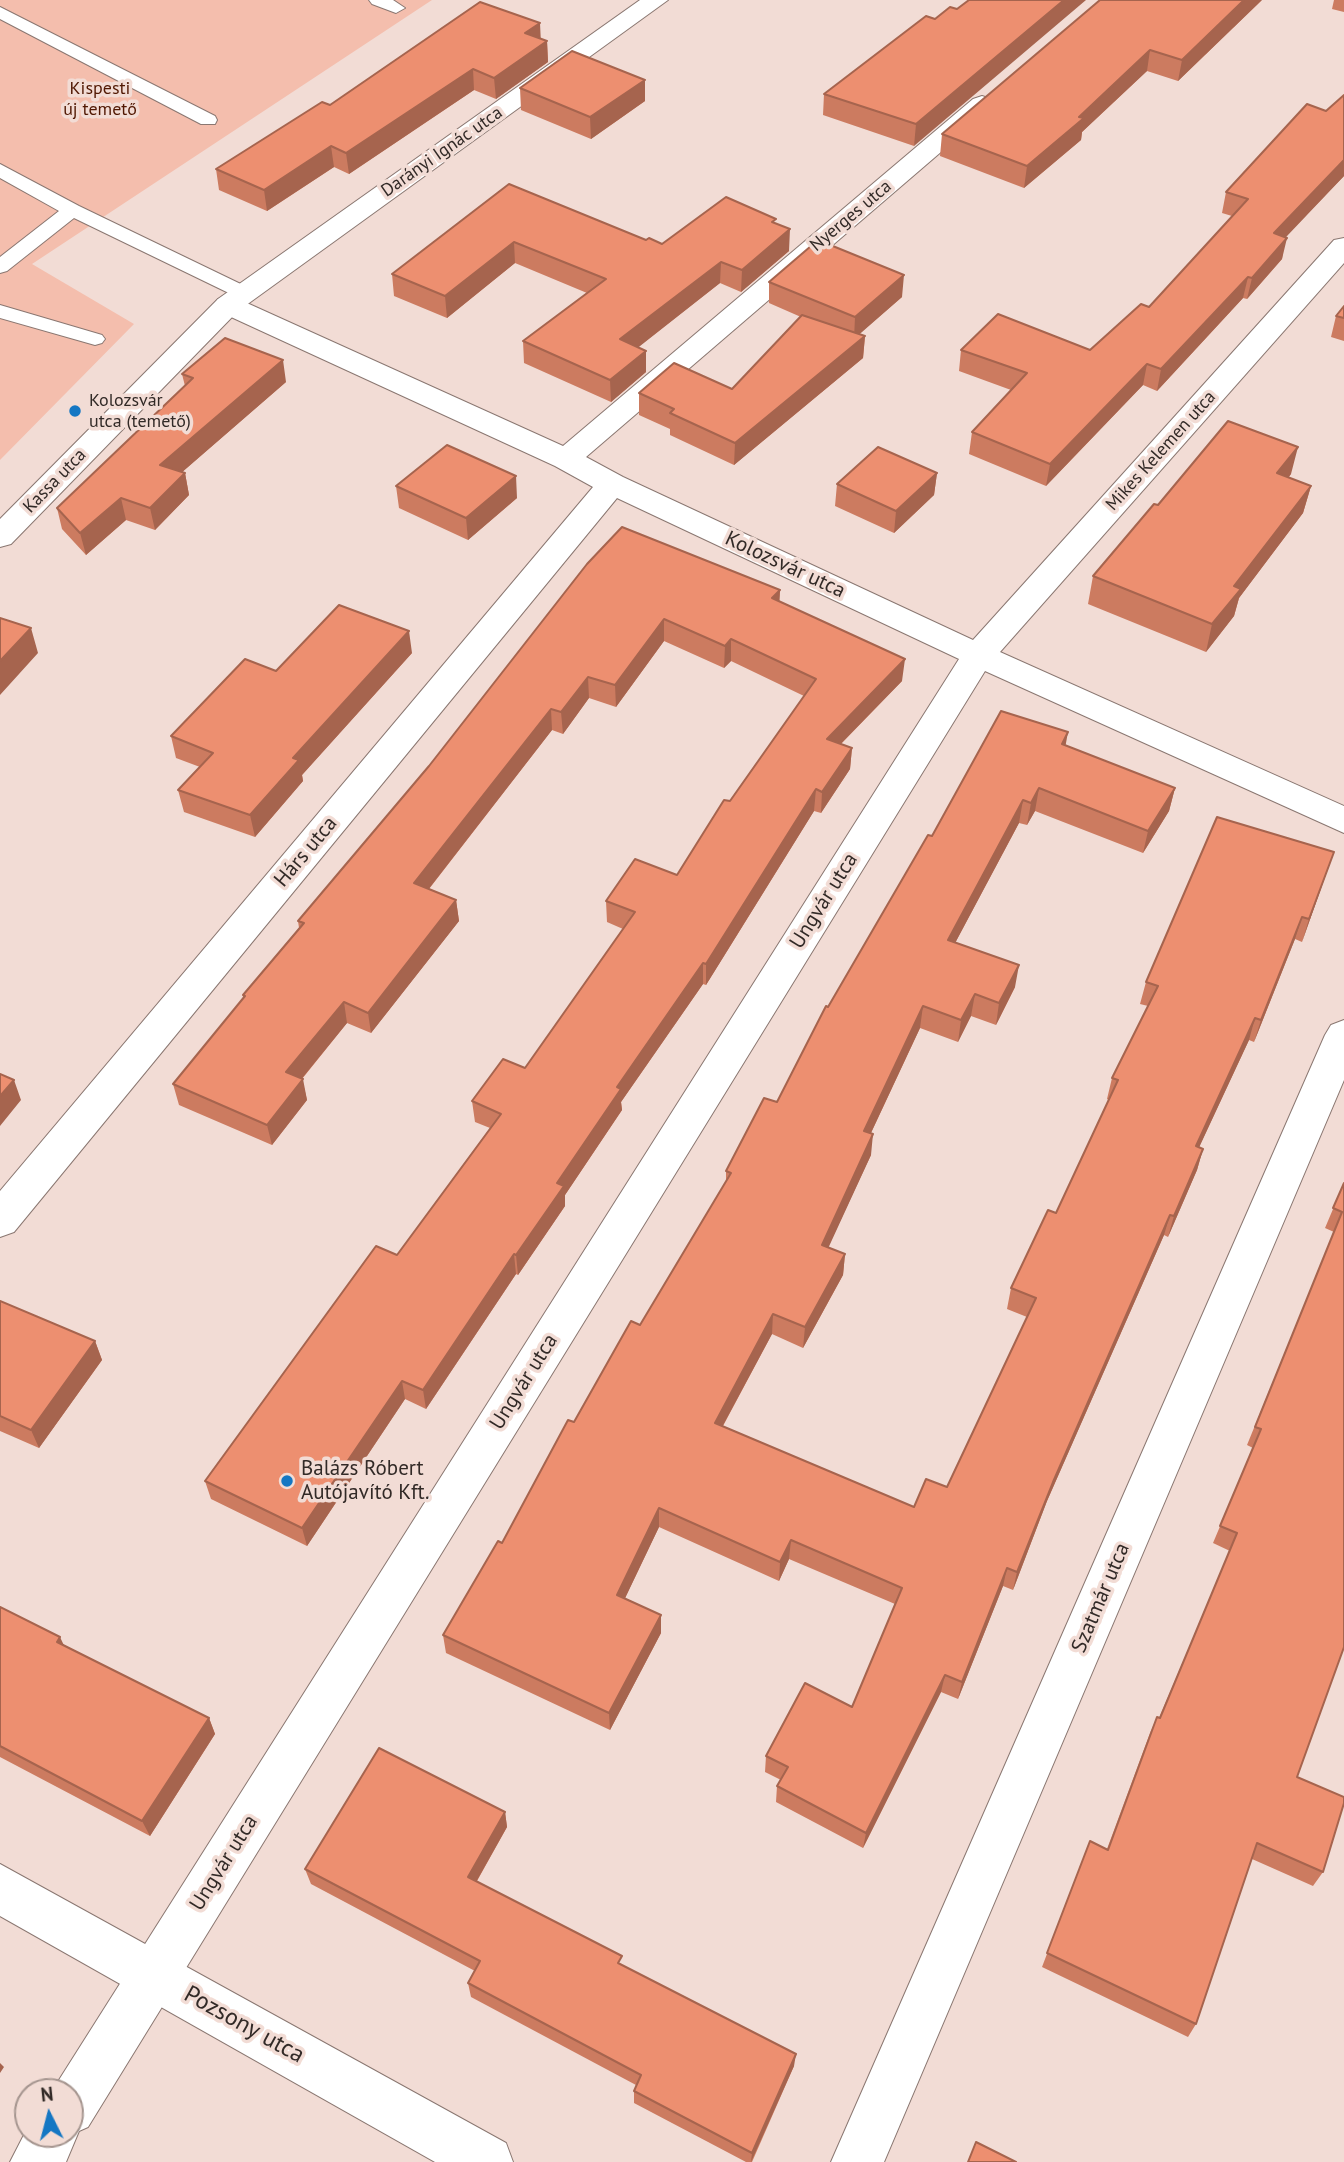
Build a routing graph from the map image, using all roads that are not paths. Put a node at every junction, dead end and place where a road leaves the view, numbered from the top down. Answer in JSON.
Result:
{"nodes":[{"id":1,"x":378,"y":0,"type":"edge"},
{"id":2,"x":656,"y":0,"type":"edge"},
{"id":3,"x":396,"y":8,"type":"dead end"},
{"id":4,"x":0,"y":12,"type":"edge"},
{"id":5,"x":999,"y":90,"type":"edge"},
{"id":6,"x":208,"y":120,"type":"dead end"},
{"id":7,"x":0,"y":170,"type":"edge"},
{"id":8,"x":72,"y":210,"type":"junction"},
{"id":9,"x":1344,"y":246,"type":"edge"},
{"id":10,"x":0,"y":267,"type":"edge"},
{"id":11,"x":236,"y":299,"type":"junction"},
{"id":12,"x":0,"y":311,"type":"edge"},
{"id":13,"x":95,"y":339,"type":"dead end"},
{"id":14,"x":565,"y":459,"type":"junction"},
{"id":15,"x":612,"y":484,"type":"junction"},
{"id":16,"x":0,"y":537,"type":"edge"},
{"id":17,"x":978,"y":655,"type":"junction"},
{"id":18,"x":1344,"y":820,"type":"edge"},
{"id":19,"x":1344,"y":1035,"type":"edge"},
{"id":20,"x":0,"y":1220,"type":"edge"},
{"id":21,"x":0,"y":1889,"type":"edge"},
{"id":22,"x":154,"y":1975,"type":"junction"},
{"id":23,"x":84,"y":2087,"type":"edge"},
{"id":24,"x":487,"y":2162,"type":"edge"},
{"id":25,"x":857,"y":2162,"type":"edge"}],
"edges":[{"from":1,"to":3,"type":"lane"},
{"from":2,"to":11,"type":"street","name":"Darányi Ignác utca"},
{"from":4,"to":6,"type":"lane"},
{"from":5,"to":14,"type":"street","name":"Nyerges utca"},
{"from":7,"to":8,"type":"lane"},
{"from":8,"to":10,"type":"lane"},
{"from":8,"to":11,"type":"lane"},
{"from":9,"to":17,"type":"street","name":"Mikes Kelemen utca"},
{"from":11,"to":14,"type":"street","name":"Kolozsvár utca"},
{"from":11,"to":16,"type":"street","name":"Kassa utca"},
{"from":12,"to":13,"type":"lane"},
{"from":14,"to":15,"type":"street","name":"Kolozsvár utca"},
{"from":15,"to":17,"type":"street","name":"Kolozsvár utca"},
{"from":15,"to":20,"type":"street","name":"Hárs utca"},
{"from":17,"to":18,"type":"street","name":"Kolozsvár utca"},
{"from":17,"to":22,"type":"street","name":"Ungvár utca"},
{"from":19,"to":25,"type":"street","name":"Szatmár utca"},
{"from":21,"to":22,"type":"street","name":"Pozsony utca"},
{"from":22,"to":23,"type":"street","name":"Ungvár utca"},
{"from":22,"to":24,"type":"street","name":"Pozsony utca"}]}
